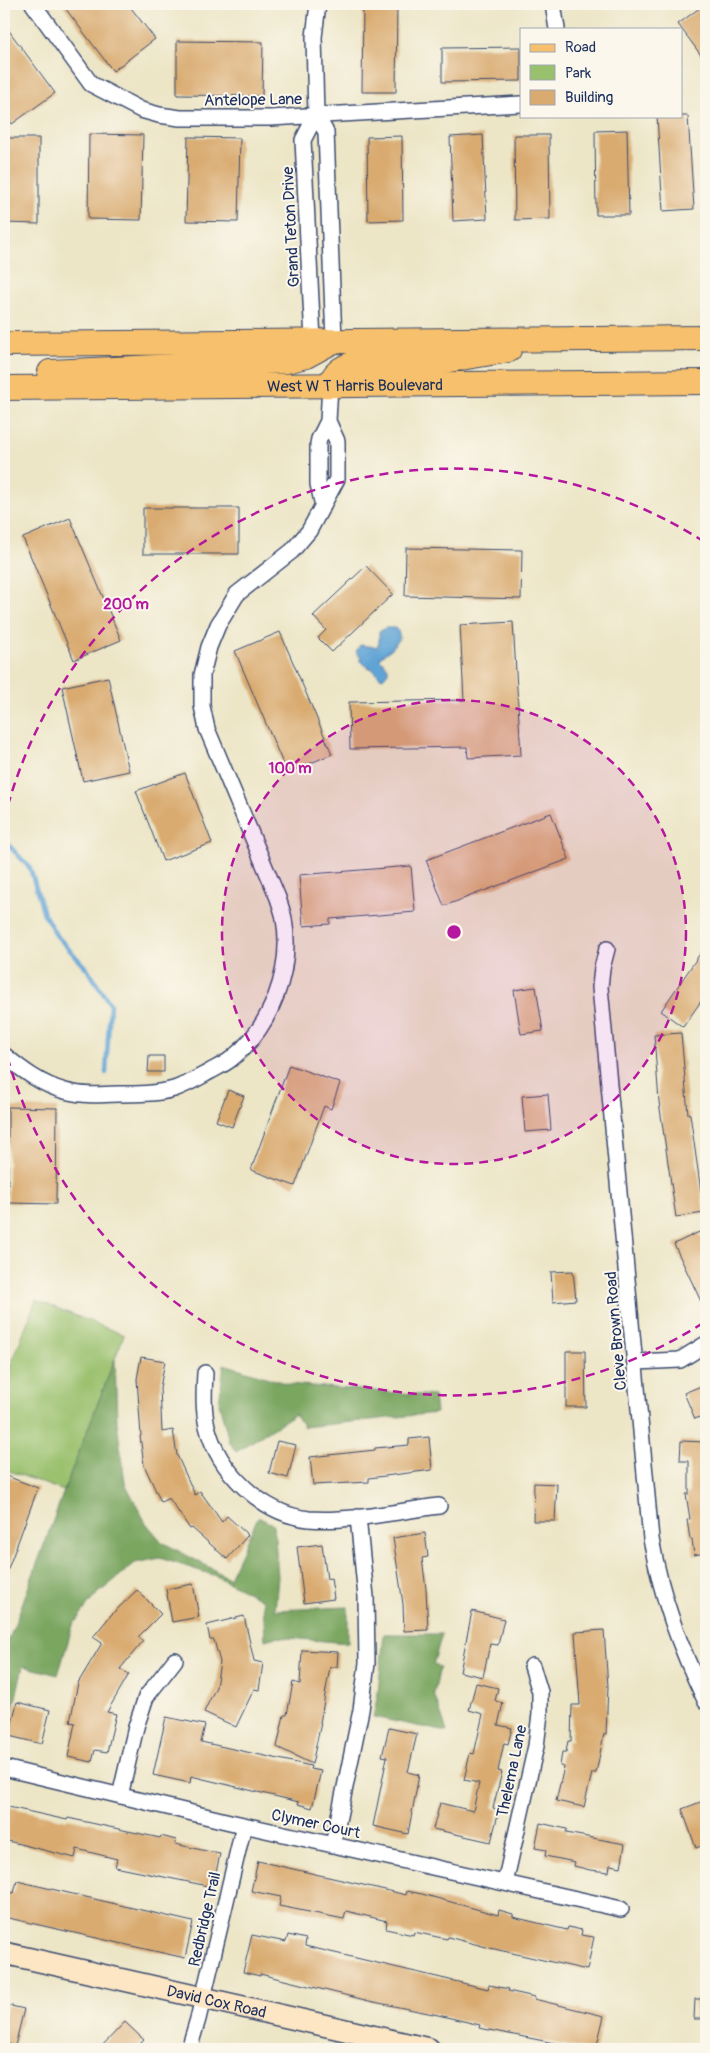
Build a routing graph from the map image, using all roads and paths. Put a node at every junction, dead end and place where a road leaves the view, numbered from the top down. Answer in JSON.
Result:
{"nodes":[{"id":1,"x":33,"y":4,"type":"edge"},
{"id":2,"x":318,"y":4,"type":"edge"},
{"id":3,"x":553,"y":4,"type":"edge"},
{"id":4,"x":557,"y":28,"type":"edge"},
{"id":5,"x":520,"y":104,"type":"edge"},
{"id":6,"x":316,"y":115,"type":"junction"},
{"id":7,"x":706,"y":338,"type":"edge"},
{"id":8,"x":552,"y":339,"type":"junction"},
{"id":9,"x":323,"y":341,"type":"junction"},
{"id":10,"x":4,"y":344,"type":"edge"},
{"id":11,"x":4,"y":374,"type":"edge"},
{"id":12,"x":706,"y":382,"type":"edge"},
{"id":13,"x":330,"y":385,"type":"junction"},
{"id":14,"x":4,"y":388,"type":"edge"},
{"id":15,"x":608,"y":949,"type":"dead end"},
{"id":16,"x":4,"y":1055,"type":"edge"},
{"id":17,"x":706,"y":1344,"type":"edge"},
{"id":18,"x":636,"y":1362,"type":"junction"},
{"id":19,"x":206,"y":1373,"type":"dead end"},
{"id":20,"x":439,"y":1506,"type":"dead end"},
{"id":21,"x":358,"y":1516,"type":"junction"},
{"id":22,"x":175,"y":1660,"type":"dead end"},
{"id":23,"x":532,"y":1666,"type":"dead end"},
{"id":24,"x":706,"y":1702,"type":"edge"},
{"id":25,"x":4,"y":1768,"type":"edge"},
{"id":26,"x":120,"y":1796,"type":"junction"},
{"id":27,"x":244,"y":1825,"type":"junction"},
{"id":28,"x":333,"y":1844,"type":"junction"},
{"id":29,"x":505,"y":1883,"type":"junction"},
{"id":30,"x":621,"y":1909,"type":"dead end"},
{"id":31,"x":4,"y":1953,"type":"edge"},
{"id":32,"x":203,"y":1998,"type":"junction"},
{"id":33,"x":189,"y":2049,"type":"edge"},
{"id":34,"x":429,"y":2049,"type":"edge"}],
"edges":[{"from":1,"to":6,"type":"street","name":"Antelope Lane"},
{"from":2,"to":6,"type":"street","name":"Grand Teton Drive"},
{"from":3,"to":4,"type":"street"},
{"from":5,"to":6,"type":"street","name":"Antelope Lane"},
{"from":6,"to":9,"type":"street","name":"Grand Teton Drive"},
{"from":6,"to":9,"type":"street","name":"Grand Teton Drive"},
{"from":7,"to":8,"type":"main road"},
{"from":8,"to":9,"type":"main road"},
{"from":8,"to":13,"type":"main road"},
{"from":9,"to":10,"type":"main road"},
{"from":9,"to":11,"type":"main road"},
{"from":12,"to":13,"type":"main road","name":"West W T Harris Boulevard"},
{"from":13,"to":14,"type":"main road","name":"West W T Harris Boulevard"},
{"from":13,"to":16,"type":"street"},
{"from":15,"to":18,"type":"street","name":"Cleve Brown Road"},
{"from":17,"to":18,"type":"street"},
{"from":18,"to":24,"type":"street","name":"Cleve Brown Road"},
{"from":19,"to":21,"type":"street"},
{"from":20,"to":21,"type":"street"},
{"from":21,"to":28,"type":"street"},
{"from":22,"to":26,"type":"street"},
{"from":23,"to":29,"type":"street","name":"Thelema Lane"},
{"from":25,"to":26,"type":"street","name":"Clymer Court"},
{"from":26,"to":27,"type":"street","name":"Clymer Court"},
{"from":27,"to":28,"type":"street","name":"Clymer Court"},
{"from":27,"to":32,"type":"street","name":"Redbridge Trail"},
{"from":28,"to":29,"type":"street","name":"Clymer Court"},
{"from":29,"to":30,"type":"street","name":"Clymer Court"},
{"from":31,"to":32,"type":"main road","name":"David Cox Road"},
{"from":32,"to":33,"type":"street","name":"Redbridge Trail"},
{"from":32,"to":34,"type":"main road","name":"David Cox Road"}]}
